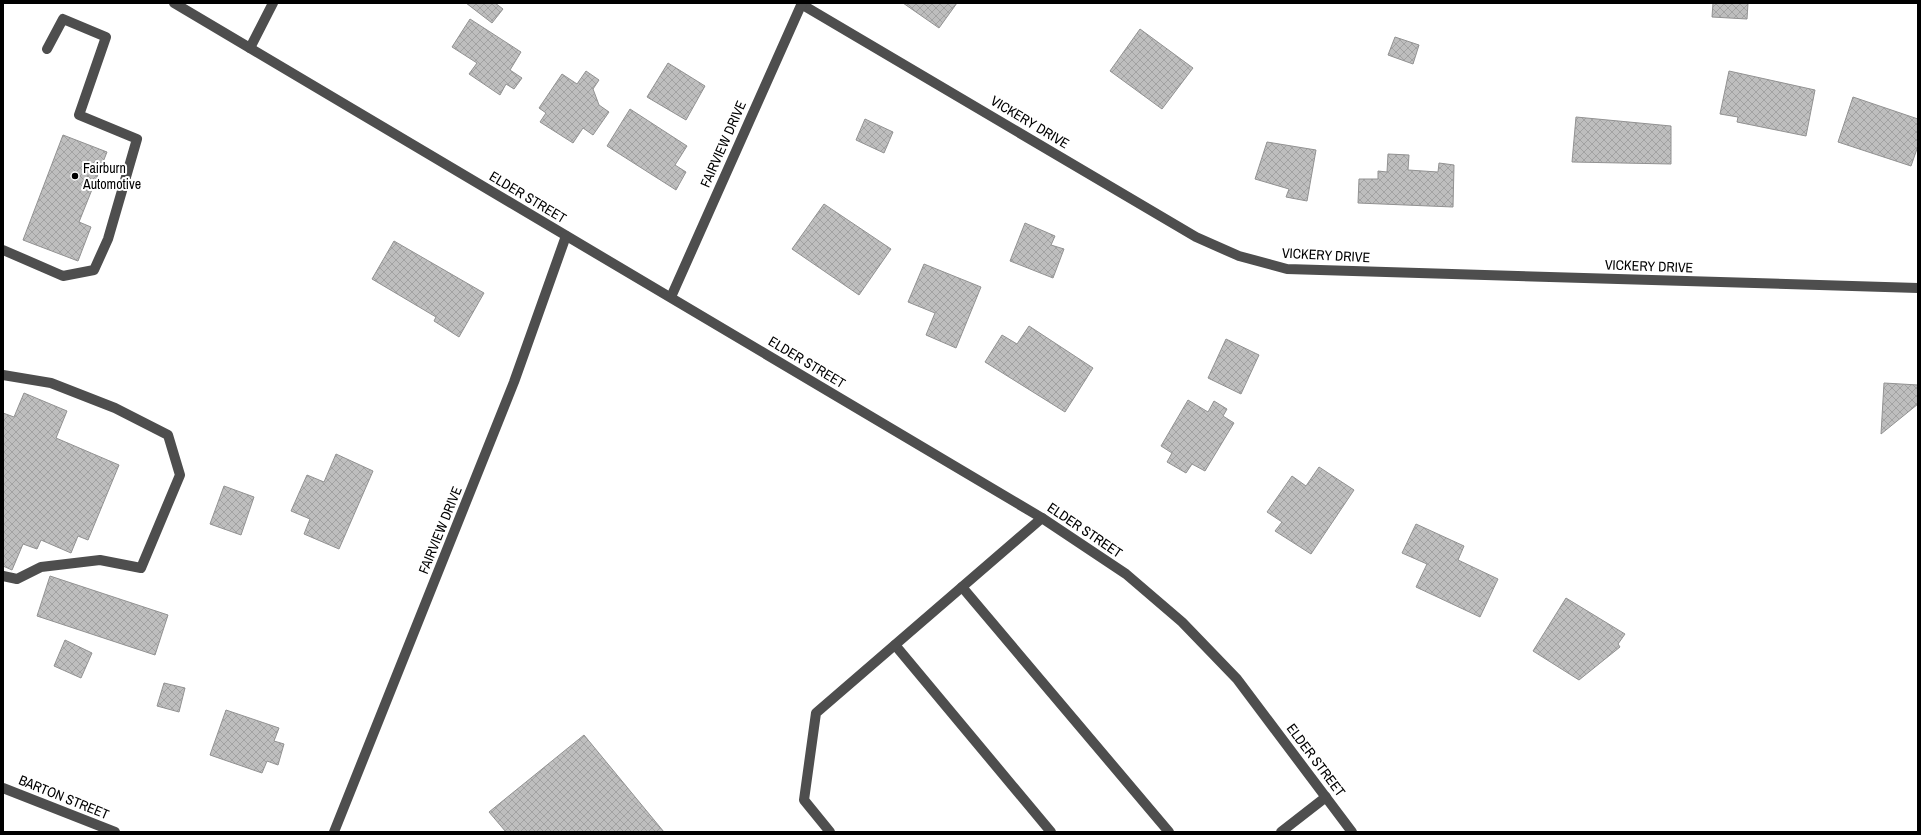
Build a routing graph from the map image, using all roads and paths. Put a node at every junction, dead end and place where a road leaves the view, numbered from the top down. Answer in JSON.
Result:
{"nodes":[{"id":1,"x":174,"y":3,"type":"edge"},
{"id":2,"x":273,"y":3,"type":"edge"},
{"id":3,"x":802,"y":3,"type":"edge"},
{"id":4,"x":250,"y":48,"type":"junction"},
{"id":5,"x":47,"y":49,"type":"dead end"},
{"id":6,"x":566,"y":236,"type":"junction"},
{"id":7,"x":3,"y":250,"type":"edge"},
{"id":8,"x":1918,"y":288,"type":"edge"},
{"id":9,"x":670,"y":297,"type":"junction"},
{"id":10,"x":3,"y":375,"type":"edge"},
{"id":11,"x":1042,"y":518,"type":"junction"},
{"id":12,"x":3,"y":576,"type":"edge"},
{"id":13,"x":962,"y":587,"type":"junction"},
{"id":14,"x":895,"y":645,"type":"junction"},
{"id":15,"x":3,"y":788,"type":"edge"},
{"id":16,"x":1326,"y":797,"type":"junction"},
{"id":17,"x":115,"y":832,"type":"edge"},
{"id":18,"x":334,"y":832,"type":"edge"},
{"id":19,"x":830,"y":832,"type":"edge"},
{"id":20,"x":1051,"y":832,"type":"edge"},
{"id":21,"x":1169,"y":832,"type":"edge"},
{"id":22,"x":1281,"y":832,"type":"edge"},
{"id":23,"x":1352,"y":832,"type":"edge"}],
"edges":[{"from":1,"to":4,"type":"street","name":"ELDER STREET"},
{"from":2,"to":4,"type":"street"},
{"from":3,"to":8,"type":"street","name":"VICKERY DRIVE"},
{"from":3,"to":9,"type":"street","name":"FAIRVIEW DRIVE"},
{"from":4,"to":6,"type":"street","name":"ELDER STREET"},
{"from":5,"to":7,"type":"street"},
{"from":6,"to":9,"type":"street","name":"ELDER STREET"},
{"from":6,"to":18,"type":"street","name":"FAIRVIEW DRIVE"},
{"from":9,"to":11,"type":"street","name":"ELDER STREET"},
{"from":10,"to":12,"type":"street"},
{"from":11,"to":13,"type":"street"},
{"from":11,"to":16,"type":"street","name":"ELDER STREET"},
{"from":13,"to":14,"type":"street"},
{"from":13,"to":21,"type":"street"},
{"from":14,"to":19,"type":"street"},
{"from":14,"to":20,"type":"street"},
{"from":15,"to":17,"type":"street","name":"BARTON STREET"},
{"from":16,"to":22,"type":"street"},
{"from":16,"to":23,"type":"street","name":"ELDER STREET"}]}
